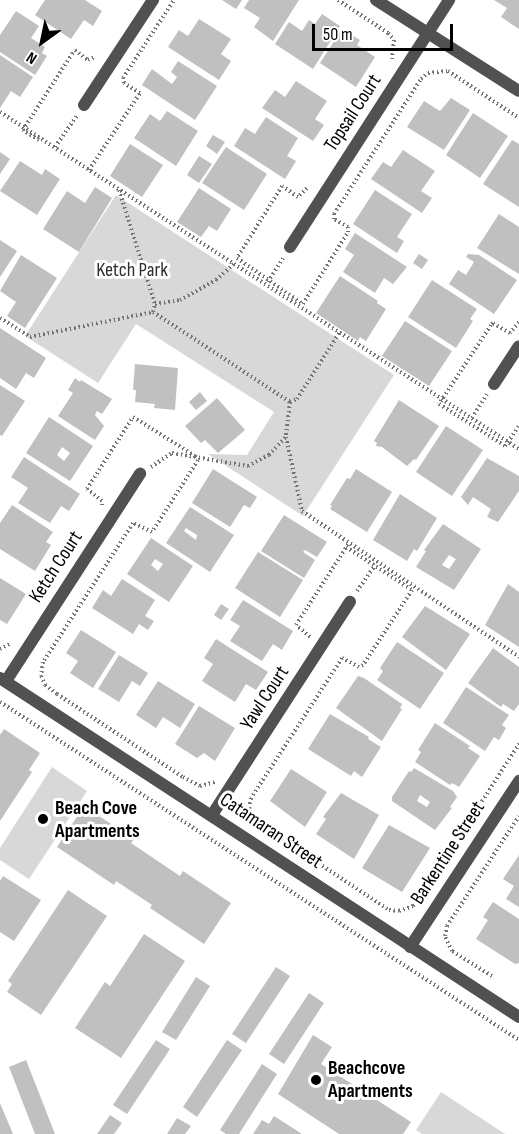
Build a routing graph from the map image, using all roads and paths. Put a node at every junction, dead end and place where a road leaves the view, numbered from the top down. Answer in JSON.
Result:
{"nodes":[{"id":1,"x":153,"y":0,"type":"edge"},
{"id":2,"x":376,"y":0,"type":"edge"},
{"id":3,"x":449,"y":0,"type":"edge"},
{"id":4,"x":427,"y":33,"type":"junction"},
{"id":5,"x":519,"y":91,"type":"edge"},
{"id":6,"x":84,"y":105,"type":"joint"},
{"id":7,"x":0,"y":112,"type":"edge"},
{"id":8,"x":55,"y":147,"type":"junction"},
{"id":9,"x":119,"y":189,"type":"junction"},
{"id":10,"x":290,"y":247,"type":"joint"},
{"id":11,"x":234,"y":264,"type":"junction"},
{"id":12,"x":266,"y":285,"type":"junction"},
{"id":13,"x":154,"y":304,"type":"junction"},
{"id":14,"x":153,"y":312,"type":"junction"},
{"id":15,"x":0,"y":318,"type":"edge"},
{"id":16,"x":340,"y":332,"type":"junction"},
{"id":17,"x":519,"y":346,"type":"edge"},
{"id":18,"x":494,"y":384,"type":"joint"},
{"id":19,"x":290,"y":402,"type":"junction"},
{"id":20,"x":472,"y":418,"type":"junction"},
{"id":21,"x":286,"y":437,"type":"junction"},
{"id":22,"x":519,"y":449,"type":"edge"},
{"id":23,"x":195,"y":456,"type":"junction"},
{"id":24,"x":140,"y":474,"type":"joint"},
{"id":25,"x":95,"y":515,"type":"dead end"},
{"id":26,"x":348,"y":545,"type":"junction"},
{"id":27,"x":376,"y":564,"type":"junction"},
{"id":28,"x":350,"y":602,"type":"joint"},
{"id":29,"x":14,"y":639,"type":"dead end"},
{"id":30,"x":309,"y":642,"type":"dead end"},
{"id":31,"x":0,"y":648,"type":"edge"},
{"id":32,"x":519,"y":657,"type":"edge"},
{"id":33,"x":3,"y":680,"type":"edge"},
{"id":34,"x":0,"y":702,"type":"edge"},
{"id":35,"x":519,"y":744,"type":"edge"},
{"id":36,"x":219,"y":780,"type":"dead end"},
{"id":37,"x":519,"y":781,"type":"edge"},
{"id":38,"x":212,"y":815,"type":"junction"},
{"id":39,"x":519,"y":816,"type":"edge"},
{"id":40,"x":410,"y":946,"type":"junction"},
{"id":41,"x":492,"y":976,"type":"dead end"},
{"id":42,"x":519,"y":1017,"type":"edge"},
{"id":43,"x":519,"y":1040,"type":"edge"}],
"edges":[{"from":1,"to":6,"type":"street"},
{"from":2,"to":4,"type":"street"},
{"from":3,"to":4,"type":"street","name":"Topsail Court"},
{"from":4,"to":5,"type":"street"},
{"from":4,"to":10,"type":"street","name":"Topsail Court"},
{"from":6,"to":8,"type":"path"},
{"from":7,"to":8,"type":"path"},
{"from":8,"to":9,"type":"path"},
{"from":9,"to":11,"type":"path"},
{"from":9,"to":13,"type":"path"},
{"from":10,"to":12,"type":"path"},
{"from":11,"to":12,"type":"path"},
{"from":11,"to":13,"type":"path"},
{"from":12,"to":16,"type":"path"},
{"from":13,"to":14,"type":"path"},
{"from":14,"to":15,"type":"path"},
{"from":14,"to":19,"type":"path"},
{"from":16,"to":19,"type":"path"},
{"from":16,"to":20,"type":"path"},
{"from":17,"to":18,"type":"street"},
{"from":18,"to":20,"type":"path"},
{"from":19,"to":21,"type":"path"},
{"from":20,"to":22,"type":"path"},
{"from":21,"to":23,"type":"path"},
{"from":21,"to":26,"type":"path"},
{"from":23,"to":24,"type":"path"},
{"from":23,"to":25,"type":"path"},
{"from":23,"to":36,"type":"path"},
{"from":24,"to":33,"type":"street","name":"Ketch Court"},
{"from":26,"to":27,"type":"path"},
{"from":26,"to":30,"type":"path"},
{"from":27,"to":28,"type":"path"},
{"from":27,"to":32,"type":"path"},
{"from":27,"to":35,"type":"path"},
{"from":28,"to":38,"type":"street","name":"Yawl Court"},
{"from":29,"to":31,"type":"path"},
{"from":33,"to":38,"type":"street","name":"Catamaran Street"},
{"from":34,"to":43,"type":"path"},
{"from":37,"to":40,"type":"street","name":"Barkentine Street"},
{"from":38,"to":40,"type":"street","name":"Catamaran Street"},
{"from":39,"to":41,"type":"path"},
{"from":40,"to":42,"type":"street","name":"Catamaran Street"}]}
